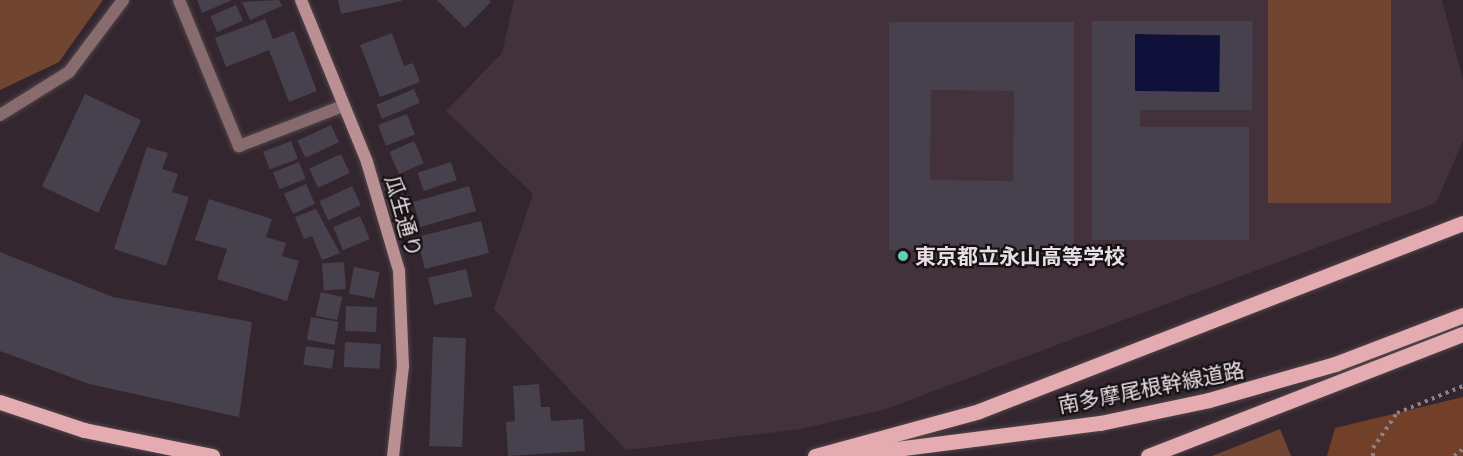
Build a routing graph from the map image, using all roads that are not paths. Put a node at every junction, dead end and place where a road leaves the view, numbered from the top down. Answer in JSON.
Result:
{"nodes":[{"id":1,"x":123,"y":0,"type":"edge"},
{"id":2,"x":179,"y":0,"type":"edge"},
{"id":3,"x":302,"y":0,"type":"edge"},
{"id":4,"x":343,"y":106,"type":"junction"},
{"id":5,"x":0,"y":115,"type":"edge"},
{"id":6,"x":1463,"y":223,"type":"edge"},
{"id":7,"x":1463,"y":315,"type":"edge"},
{"id":8,"x":1463,"y":334,"type":"edge"},
{"id":9,"x":0,"y":402,"type":"edge"},
{"id":10,"x":212,"y":456,"type":"edge"},
{"id":11,"x":393,"y":456,"type":"edge"},
{"id":12,"x":815,"y":456,"type":"edge"},
{"id":13,"x":837,"y":456,"type":"edge"},
{"id":14,"x":1148,"y":456,"type":"edge"}],
"edges":[{"from":1,"to":5,"type":"street"},
{"from":2,"to":4,"type":"street"},
{"from":3,"to":4,"type":"street","name":"瓜生通り"},
{"from":4,"to":11,"type":"street","name":"瓜生通り"},
{"from":6,"to":12,"type":"main road"},
{"from":7,"to":13,"type":"main road","name":"南多摩尾根幹線道路"},
{"from":8,"to":14,"type":"main road"},
{"from":9,"to":10,"type":"main road"}]}
